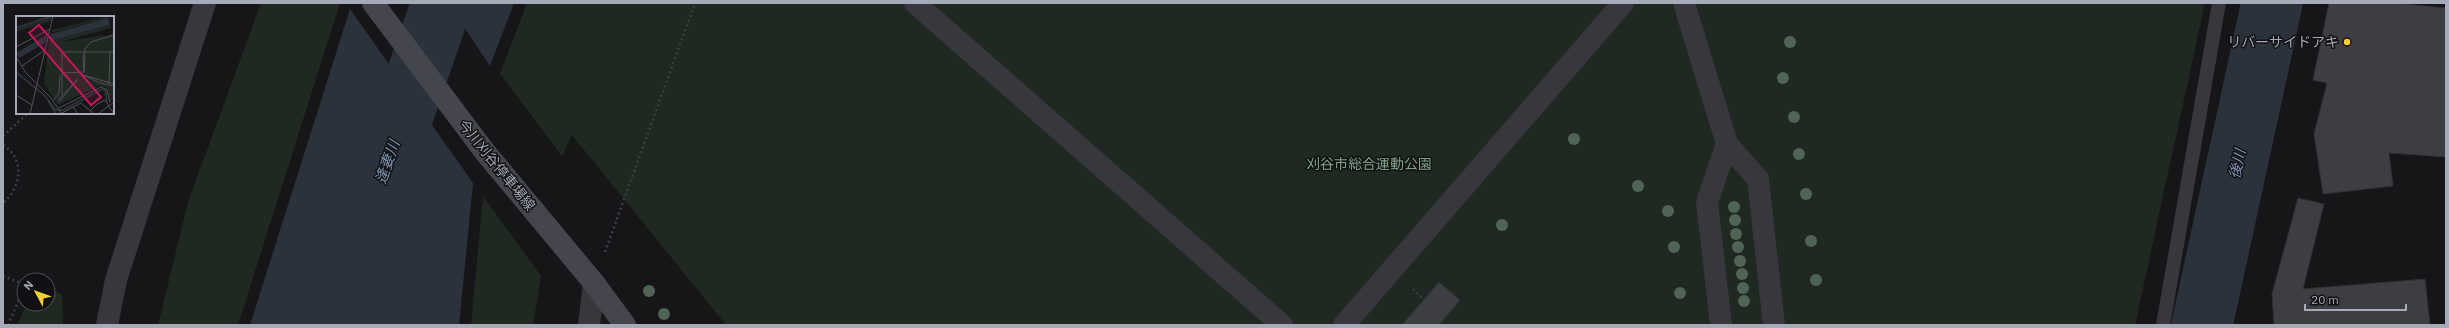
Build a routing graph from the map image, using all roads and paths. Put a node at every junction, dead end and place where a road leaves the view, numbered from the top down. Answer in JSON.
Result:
{"nodes":[{"id":1,"x":205,"y":3,"type":"edge"},
{"id":2,"x":373,"y":3,"type":"edge"},
{"id":3,"x":694,"y":3,"type":"edge"},
{"id":4,"x":915,"y":3,"type":"edge"},
{"id":5,"x":1623,"y":3,"type":"edge"},
{"id":6,"x":1684,"y":3,"type":"edge"},
{"id":7,"x":2219,"y":3,"type":"edge"},
{"id":8,"x":27,"y":114,"type":"edge"},
{"id":9,"x":3,"y":136,"type":"edge"},
{"id":10,"x":1727,"y":144,"type":"junction"},
{"id":11,"x":3,"y":145,"type":"edge"},
{"id":12,"x":3,"y":203,"type":"edge"},
{"id":13,"x":3,"y":276,"type":"edge"},
{"id":14,"x":16,"y":281,"type":"edge"},
{"id":15,"x":594,"y":283,"type":"junction"},
{"id":16,"x":16,"y":306,"type":"edge"},
{"id":17,"x":8,"y":325,"type":"edge"},
{"id":18,"x":107,"y":325,"type":"edge"},
{"id":19,"x":589,"y":325,"type":"edge"},
{"id":20,"x":625,"y":325,"type":"edge"},
{"id":21,"x":1282,"y":325,"type":"edge"},
{"id":22,"x":1344,"y":325,"type":"edge"},
{"id":23,"x":1721,"y":325,"type":"edge"},
{"id":24,"x":1774,"y":325,"type":"edge"},
{"id":25,"x":2163,"y":325,"type":"edge"}],
"edges":[{"from":1,"to":18,"type":"street"},
{"from":2,"to":15,"type":"main road","name":"今川刈谷停車場線"},
{"from":3,"to":15,"type":"path"},
{"from":4,"to":21,"type":"street"},
{"from":5,"to":22,"type":"street"},
{"from":6,"to":10,"type":"street"},
{"from":7,"to":25,"type":"lane"},
{"from":8,"to":9,"type":"path"},
{"from":10,"to":23,"type":"street"},
{"from":10,"to":24,"type":"street"},
{"from":11,"to":12,"type":"path"},
{"from":13,"to":14,"type":"path"},
{"from":15,"to":19,"type":"street"},
{"from":15,"to":20,"type":"main road","name":"今川刈谷停車場線"},
{"from":16,"to":17,"type":"path"}]}
